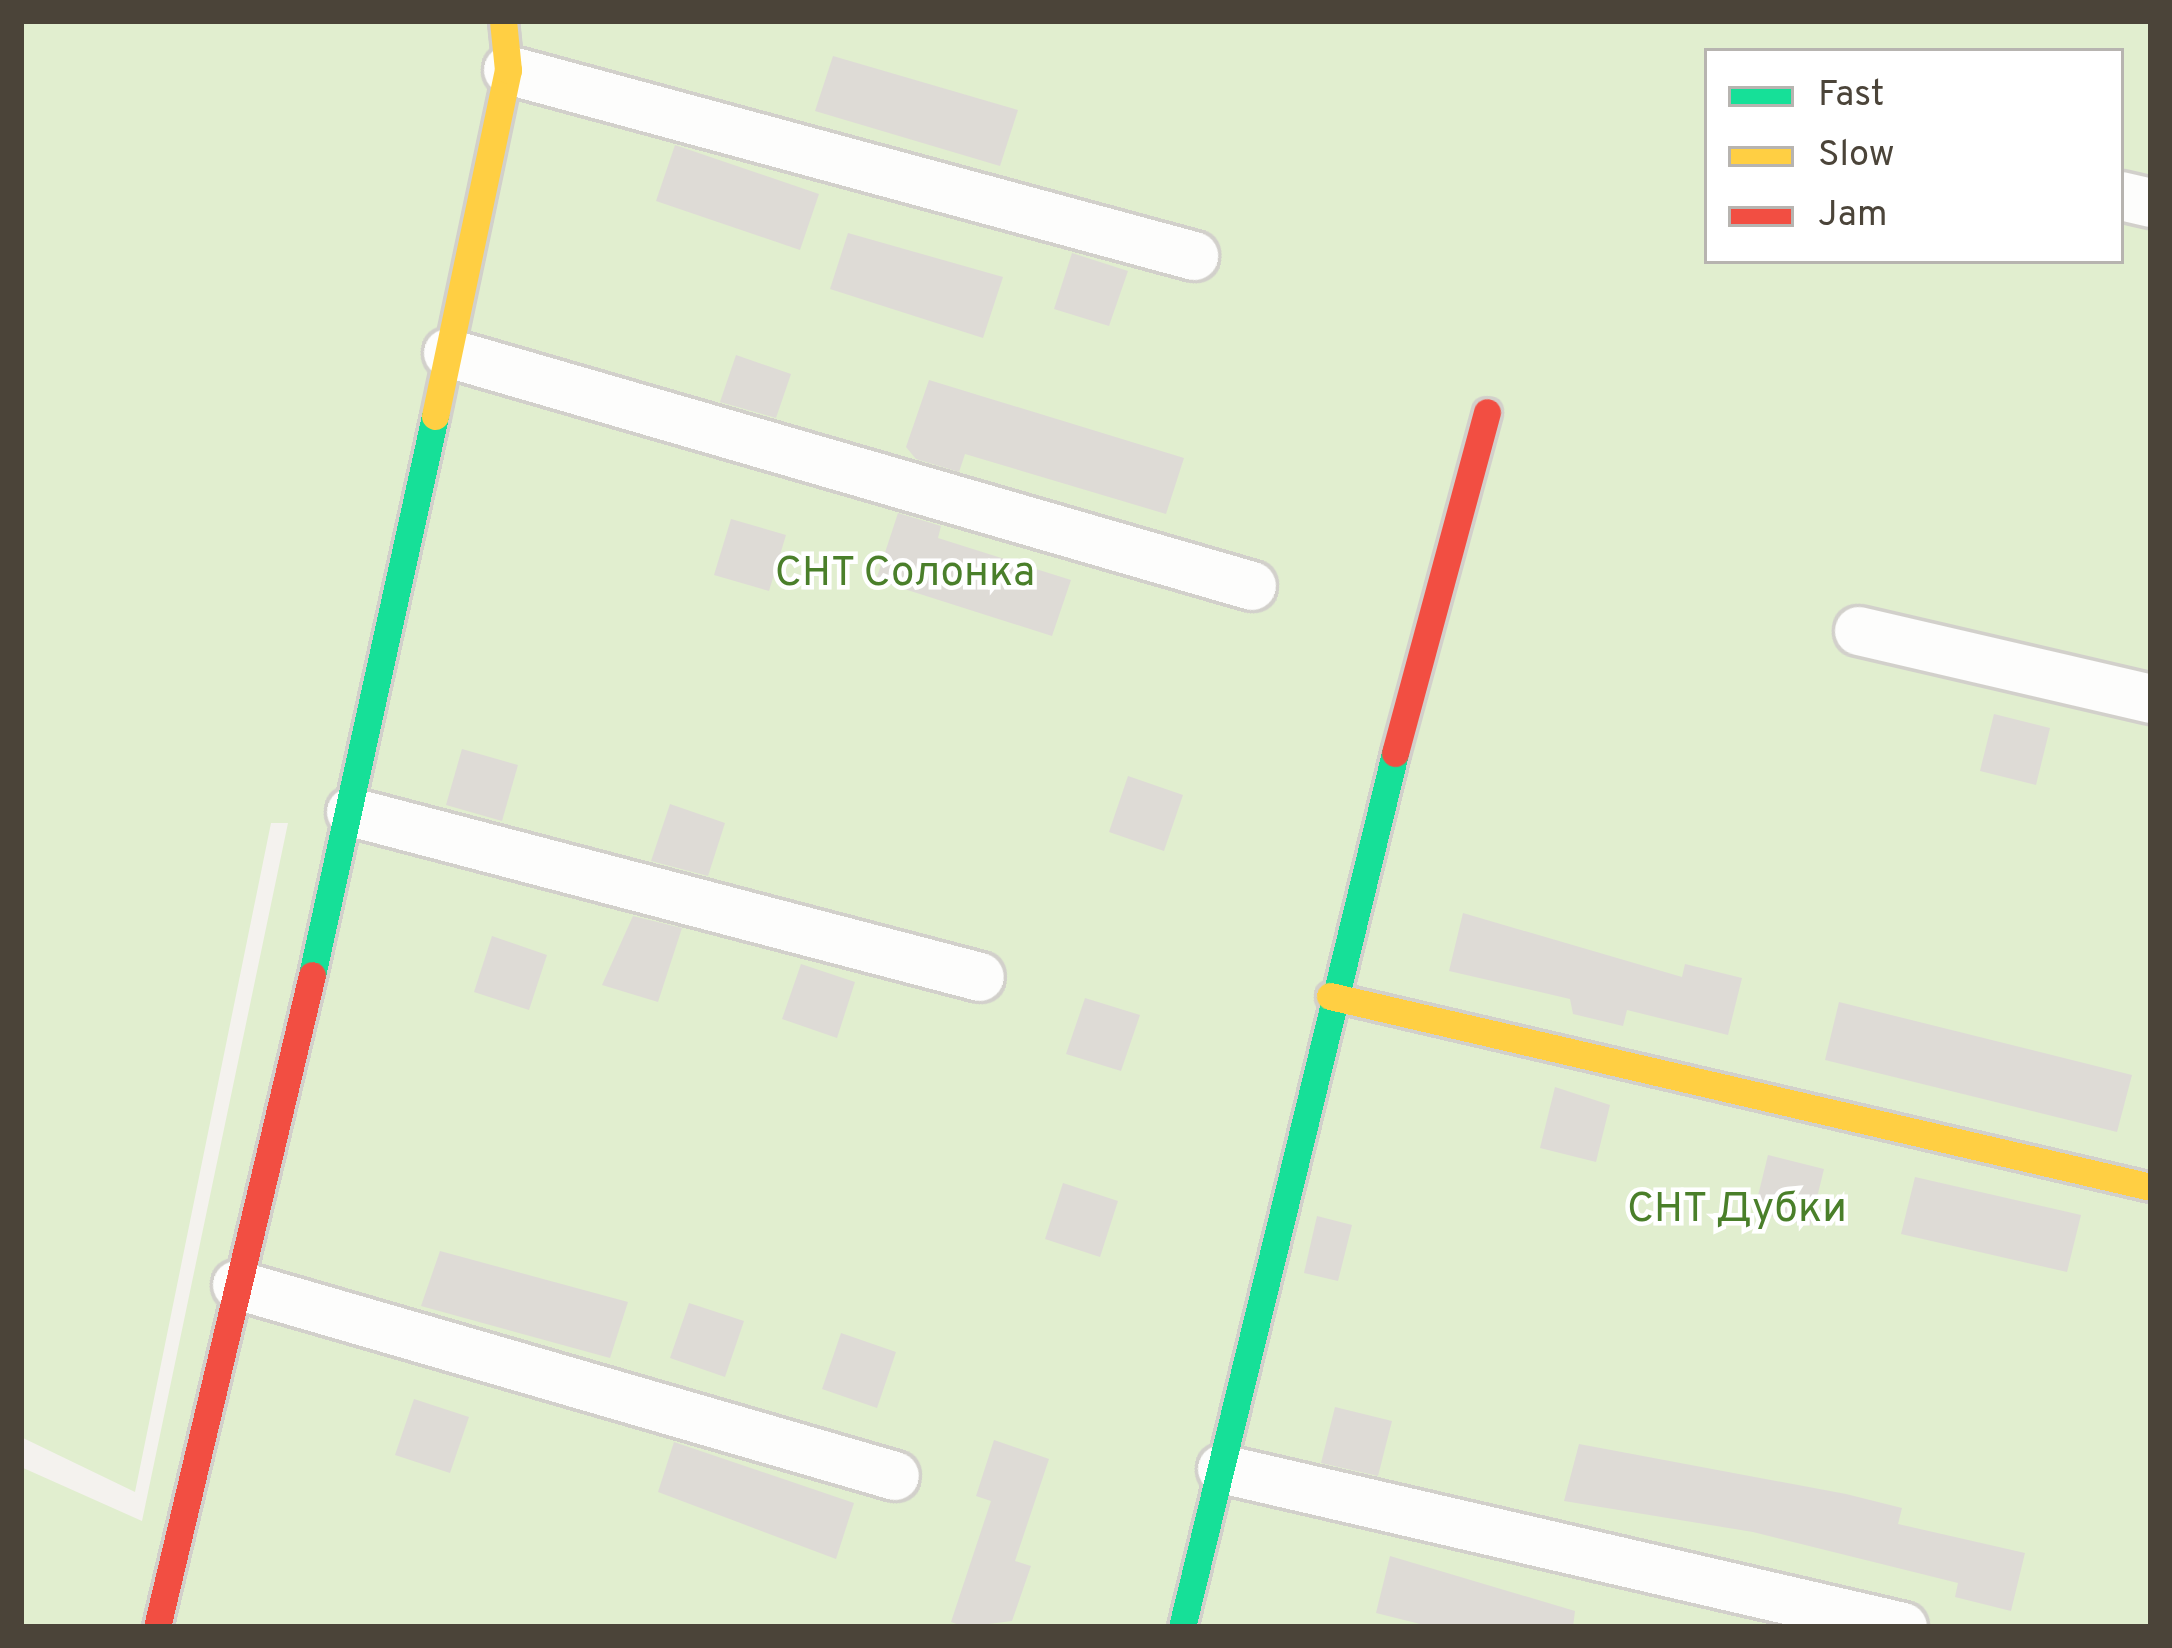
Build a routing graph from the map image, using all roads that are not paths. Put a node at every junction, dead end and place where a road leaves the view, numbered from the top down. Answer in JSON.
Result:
{"nodes":[{"id":1,"x":503,"y":21,"type":"edge"},
{"id":2,"x":508,"y":70,"type":"junction"},
{"id":3,"x":1194,"y":256,"type":"dead end"},
{"id":4,"x":448,"y":353,"type":"junction"},
{"id":5,"x":1487,"y":412,"type":"dead end"},
{"id":6,"x":1252,"y":586,"type":"dead end"},
{"id":7,"x":1858,"y":631,"type":"dead end"},
{"id":8,"x":2151,"y":699,"type":"edge"},
{"id":9,"x":351,"y":812,"type":"junction"},
{"id":10,"x":980,"y":977,"type":"dead end"},
{"id":11,"x":1330,"y":996,"type":"junction"},
{"id":12,"x":2151,"y":1186,"type":"edge"},
{"id":13,"x":236,"y":1285,"type":"junction"},
{"id":14,"x":1222,"y":1469,"type":"junction"},
{"id":15,"x":895,"y":1476,"type":"dead end"},
{"id":16,"x":157,"y":1627,"type":"edge"},
{"id":17,"x":1182,"y":1627,"type":"edge"},
{"id":18,"x":1903,"y":1627,"type":"edge"}],
"edges":[{"from":1,"to":2,"type":"street"},
{"from":2,"to":3,"type":"street"},
{"from":2,"to":4,"type":"street"},
{"from":4,"to":6,"type":"street"},
{"from":4,"to":9,"type":"street"},
{"from":5,"to":11,"type":"street"},
{"from":7,"to":8,"type":"street"},
{"from":9,"to":10,"type":"street"},
{"from":9,"to":13,"type":"street"},
{"from":11,"to":12,"type":"street"},
{"from":11,"to":14,"type":"street"},
{"from":13,"to":15,"type":"street"},
{"from":13,"to":16,"type":"street"},
{"from":14,"to":17,"type":"street"},
{"from":14,"to":18,"type":"street"}]}
